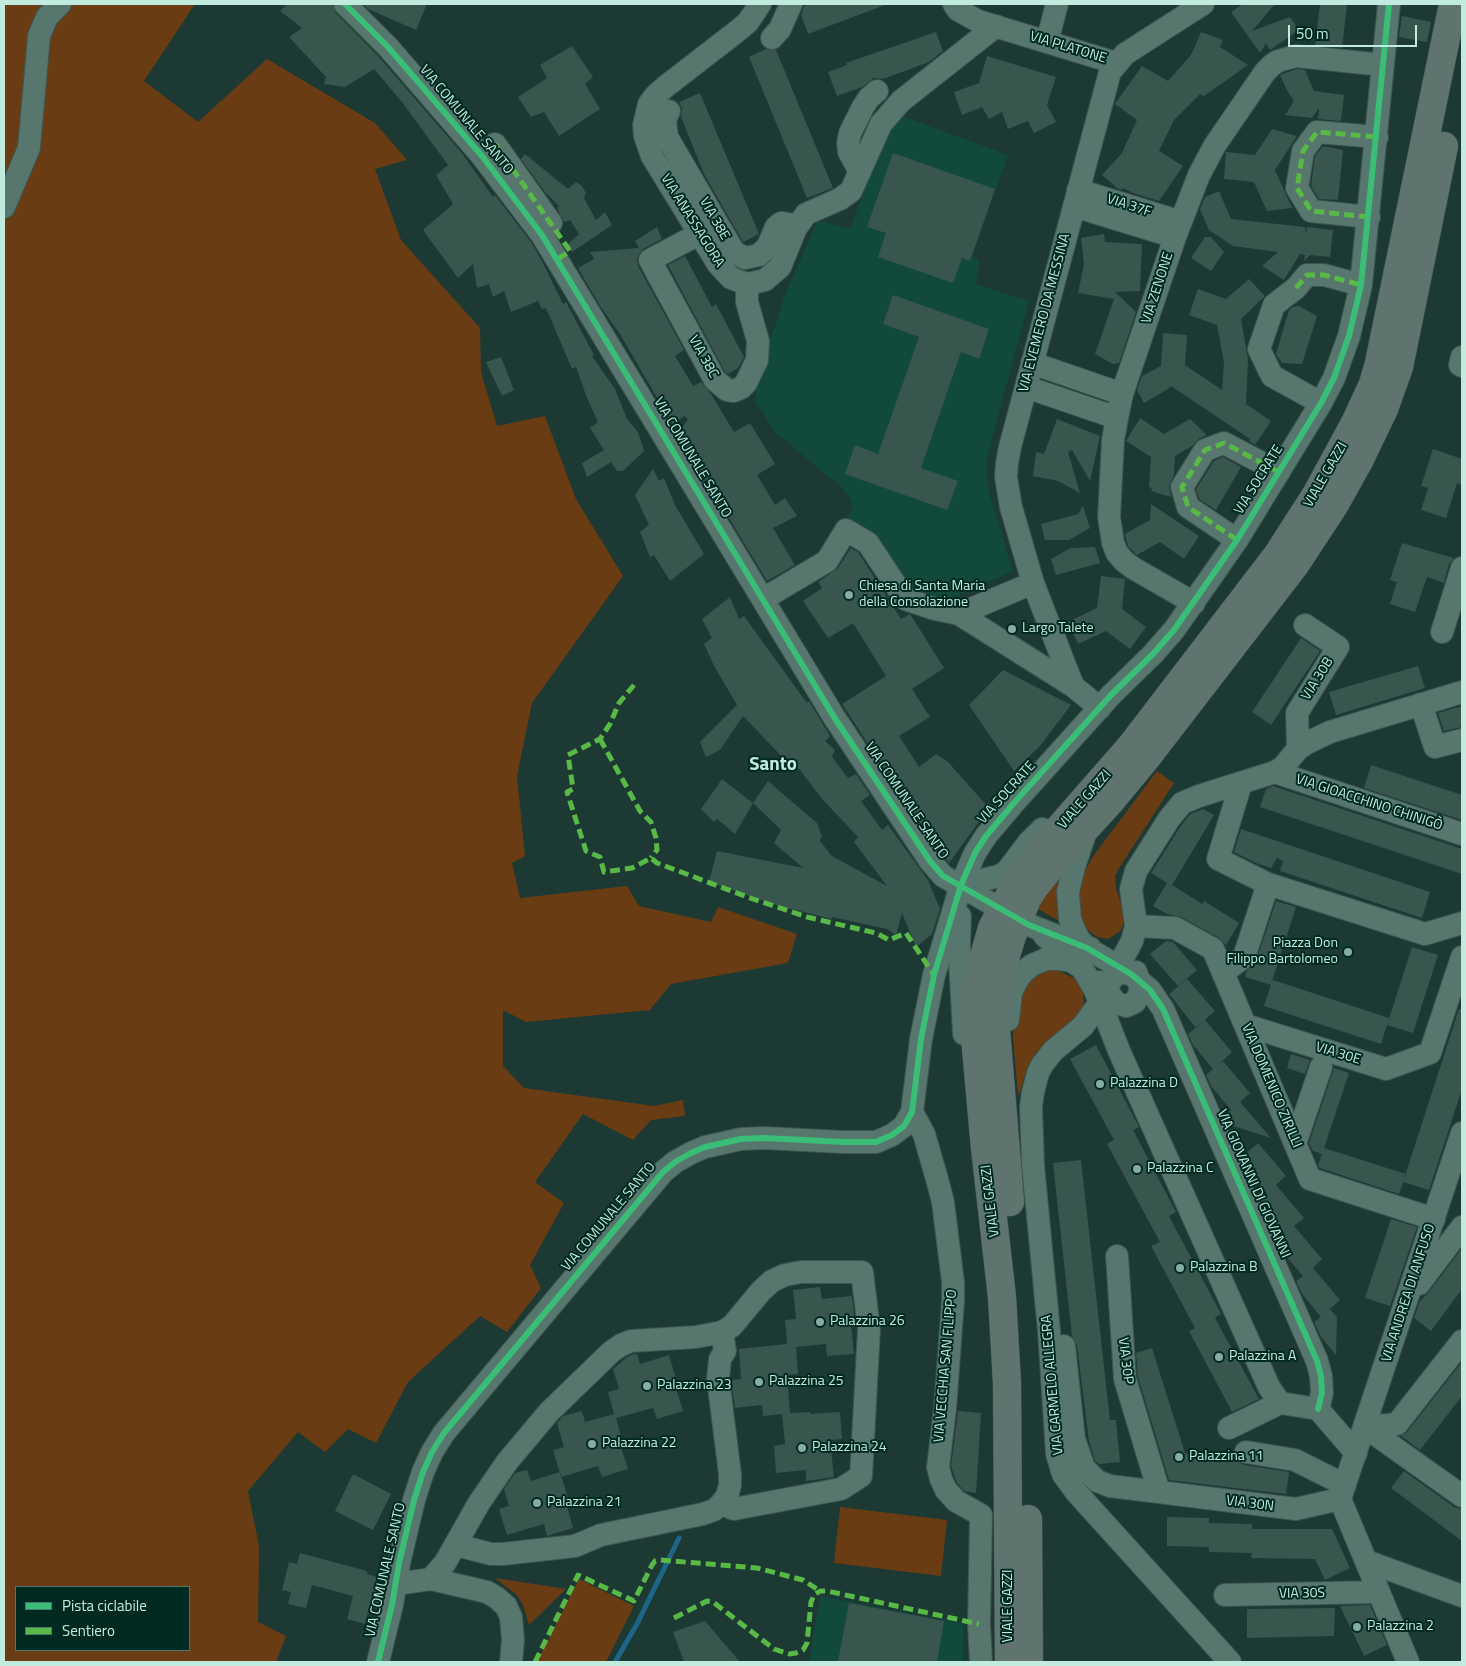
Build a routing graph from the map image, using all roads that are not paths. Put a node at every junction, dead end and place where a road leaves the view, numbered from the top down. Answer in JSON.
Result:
{"nodes":[{"id":1,"x":60,"y":4,"type":"edge"},
{"id":2,"x":346,"y":4,"type":"edge"},
{"id":3,"x":760,"y":4,"type":"edge"},
{"id":4,"x":791,"y":4,"type":"edge"},
{"id":5,"x":954,"y":4,"type":"edge"},
{"id":6,"x":1057,"y":4,"type":"edge"},
{"id":7,"x":1203,"y":4,"type":"edge"},
{"id":8,"x":1389,"y":4,"type":"edge"},
{"id":9,"x":1453,"y":4,"type":"edge"},
{"id":10,"x":996,"y":26,"type":"junction"},
{"id":11,"x":772,"y":38,"type":"dead end"},
{"id":12,"x":1047,"y":42,"type":"junction"},
{"id":13,"x":1462,"y":55,"type":"edge"},
{"id":14,"x":1116,"y":63,"type":"junction"},
{"id":15,"x":1383,"y":65,"type":"junction"},
{"id":16,"x":877,"y":91,"type":"dead end"},
{"id":17,"x":669,"y":110,"type":"dead end"},
{"id":18,"x":1377,"y":137,"type":"junction"},
{"id":19,"x":495,"y":144,"type":"dead end"},
{"id":20,"x":860,"y":172,"type":"junction"},
{"id":21,"x":1076,"y":198,"type":"junction"},
{"id":22,"x":4,"y":207,"type":"edge"},
{"id":23,"x":1369,"y":217,"type":"junction"},
{"id":24,"x":796,"y":228,"type":"junction"},
{"id":25,"x":1178,"y":230,"type":"junction"},
{"id":26,"x":700,"y":234,"type":"junction"},
{"id":27,"x":558,"y":259,"type":"junction"},
{"id":28,"x":747,"y":284,"type":"junction"},
{"id":29,"x":1361,"y":285,"type":"junction"},
{"id":30,"x":1032,"y":363,"type":"junction"},
{"id":31,"x":1026,"y":387,"type":"junction"},
{"id":32,"x":1122,"y":394,"type":"junction"},
{"id":33,"x":1321,"y":403,"type":"junction"},
{"id":34,"x":1117,"y":418,"type":"junction"},
{"id":35,"x":1279,"y":472,"type":"junction"},
{"id":36,"x":1236,"y":540,"type":"junction"},
{"id":37,"x":1462,"y":568,"type":"edge"},
{"id":38,"x":1030,"y":574,"type":"junction"},
{"id":39,"x":763,"y":599,"type":"junction"},
{"id":40,"x":1194,"y":603,"type":"junction"},
{"id":41,"x":959,"y":614,"type":"junction"},
{"id":42,"x":1305,"y":625,"type":"dead end"},
{"id":43,"x":1442,"y":632,"type":"dead end"},
{"id":44,"x":1073,"y":686,"type":"junction"},
{"id":45,"x":1462,"y":692,"type":"edge"},
{"id":46,"x":1421,"y":704,"type":"junction"},
{"id":47,"x":1100,"y":708,"type":"junction"},
{"id":48,"x":1462,"y":740,"type":"edge"},
{"id":49,"x":1298,"y":750,"type":"junction"},
{"id":50,"x":1275,"y":772,"type":"junction"},
{"id":51,"x":1241,"y":783,"type":"junction"},
{"id":52,"x":1090,"y":795,"type":"junction"},
{"id":53,"x":1086,"y":829,"type":"junction"},
{"id":54,"x":1462,"y":834,"type":"edge"},
{"id":55,"x":1268,"y":884,"type":"junction"},
{"id":56,"x":961,"y":885,"type":"junction"},
{"id":57,"x":1020,"y":919,"type":"junction"},
{"id":58,"x":1462,"y":923,"type":"edge"},
{"id":59,"x":1134,"y":933,"type":"junction"},
{"id":60,"x":1462,"y":957,"type":"edge"},
{"id":61,"x":1080,"y":959,"type":"junction"},
{"id":62,"x":1223,"y":973,"type":"junction"},
{"id":63,"x":1118,"y":982,"type":"junction"},
{"id":64,"x":927,"y":1009,"type":"junction"},
{"id":65,"x":962,"y":1013,"type":"junction"},
{"id":66,"x":1245,"y":1025,"type":"junction"},
{"id":67,"x":1110,"y":1030,"type":"junction"},
{"id":68,"x":1042,"y":1065,"type":"junction"},
{"id":69,"x":1321,"y":1067,"type":"dead end"},
{"id":70,"x":912,"y":1112,"type":"junction"},
{"id":71,"x":1462,"y":1133,"type":"edge"},
{"id":72,"x":1295,"y":1144,"type":"junction"},
{"id":73,"x":985,"y":1148,"type":"junction"},
{"id":74,"x":1033,"y":1165,"type":"junction"},
{"id":75,"x":1006,"y":1166,"type":"junction"},
{"id":76,"x":1434,"y":1219,"type":"junction"},
{"id":77,"x":1462,"y":1227,"type":"edge"},
{"id":78,"x":1117,"y":1256,"type":"dead end"},
{"id":79,"x":1408,"y":1298,"type":"junction"},
{"id":80,"x":722,"y":1332,"type":"junction"},
{"id":81,"x":1462,"y":1340,"type":"edge"},
{"id":82,"x":1280,"y":1403,"type":"junction"},
{"id":83,"x":1318,"y":1409,"type":"junction"},
{"id":84,"x":1365,"y":1427,"type":"junction"},
{"id":85,"x":1229,"y":1428,"type":"dead end"},
{"id":86,"x":1246,"y":1452,"type":"dead end"},
{"id":87,"x":1356,"y":1453,"type":"junction"},
{"id":88,"x":1159,"y":1492,"type":"junction"},
{"id":89,"x":1343,"y":1492,"type":"junction"},
{"id":90,"x":1462,"y":1496,"type":"edge"},
{"id":91,"x":721,"y":1504,"type":"junction"},
{"id":92,"x":982,"y":1515,"type":"junction"},
{"id":93,"x":1009,"y":1518,"type":"junction"},
{"id":94,"x":456,"y":1545,"type":"junction"},
{"id":95,"x":1366,"y":1561,"type":"junction"},
{"id":96,"x":431,"y":1579,"type":"junction"},
{"id":97,"x":397,"y":1584,"type":"junction"},
{"id":98,"x":1379,"y":1592,"type":"junction"},
{"id":99,"x":1225,"y":1595,"type":"dead end"},
{"id":100,"x":1462,"y":1596,"type":"edge"},
{"id":101,"x":1402,"y":1661,"type":"edge"},
{"id":102,"x":378,"y":1662,"type":"edge"},
{"id":103,"x":511,"y":1662,"type":"edge"},
{"id":104,"x":981,"y":1662,"type":"edge"},
{"id":105,"x":1009,"y":1662,"type":"edge"},
{"id":106,"x":1030,"y":1662,"type":"edge"},
{"id":107,"x":1230,"y":1662,"type":"edge"}],
"edges":[{"from":1,"to":22,"type":"street"},
{"from":2,"to":27,"type":"street","name":"VIA COMUNALE SANTO"},
{"from":3,"to":26,"type":"street","name":"VIA ANASSAGORA"},
{"from":4,"to":11,"type":"street"},
{"from":5,"to":10,"type":"street","name":"VIA PLATONE"},
{"from":6,"to":12,"type":"street"},
{"from":7,"to":14,"type":"street","name":"VIA PLATONE"},
{"from":8,"to":15,"type":"street","name":"VIA SOCRATE"},
{"from":9,"to":52,"type":"main road","name":"VIALE GAZZI"},
{"from":10,"to":12,"type":"street","name":"VIA PLATONE"},
{"from":10,"to":20,"type":"street"},
{"from":12,"to":14,"type":"street","name":"VIA PLATONE"},
{"from":13,"to":53,"type":"main road","name":"VIALE GAZZI"},
{"from":14,"to":21,"type":"street","name":"VIA EVEMERO DA MESSINA"},
{"from":15,"to":18,"type":"street","name":"VIA SOCRATE"},
{"from":15,"to":25,"type":"street","name":"VIA ZENONE"},
{"from":16,"to":20,"type":"street"},
{"from":17,"to":24,"type":"street","name":"VIA 38E"},
{"from":18,"to":23,"type":"street","name":"VIA SOCRATE"},
{"from":18,"to":23,"type":"street"},
{"from":19,"to":27,"type":"street"},
{"from":20,"to":24,"type":"street"},
{"from":21,"to":25,"type":"street","name":"VIA 37F"},
{"from":21,"to":30,"type":"street","name":"VIA EVEMERO DA MESSINA"},
{"from":23,"to":29,"type":"street","name":"VIA SOCRATE"},
{"from":24,"to":28,"type":"street"},
{"from":25,"to":32,"type":"street","name":"VIA ZENONE"},
{"from":26,"to":28,"type":"street","name":"VIA ANASSAGORA"},
{"from":26,"to":28,"type":"street","name":"VIA 38C"},
{"from":27,"to":39,"type":"street","name":"VIA COMUNALE SANTO"},
{"from":29,"to":33,"type":"street","name":"VIA SOCRATE"},
{"from":29,"to":33,"type":"street"},
{"from":30,"to":31,"type":"street","name":"VIA EVEMERO DA MESSINA"},
{"from":30,"to":32,"type":"street"},
{"from":31,"to":34,"type":"street"},
{"from":31,"to":38,"type":"street","name":"VIA EVEMERO DA MESSINA"},
{"from":32,"to":34,"type":"street","name":"VIA ZENONE"},
{"from":33,"to":35,"type":"street","name":"VIA SOCRATE"},
{"from":34,"to":40,"type":"street","name":"VIA ZENONE"},
{"from":35,"to":36,"type":"street","name":"VIA SOCRATE"},
{"from":35,"to":36,"type":"street"},
{"from":36,"to":40,"type":"street","name":"VIA SOCRATE"},
{"from":37,"to":43,"type":"street"},
{"from":38,"to":41,"type":"street"},
{"from":38,"to":44,"type":"street","name":"VIA EVEMERO DA MESSINA"},
{"from":39,"to":41,"type":"street"},
{"from":39,"to":56,"type":"street","name":"VIA COMUNALE SANTO"},
{"from":40,"to":47,"type":"street","name":"VIA SOCRATE"},
{"from":41,"to":44,"type":"street"},
{"from":42,"to":49,"type":"street","name":"VIA 30B"},
{"from":44,"to":47,"type":"street"},
{"from":45,"to":46,"type":"street"},
{"from":46,"to":48,"type":"street"},
{"from":46,"to":49,"type":"street"},
{"from":47,"to":56,"type":"street","name":"VIA SOCRATE"},
{"from":49,"to":50,"type":"street"},
{"from":50,"to":51,"type":"street"},
{"from":50,"to":54,"type":"street","name":"VIA GIOACCHINO CHINIGÒ"},
{"from":51,"to":55,"type":"street"},
{"from":51,"to":59,"type":"street"},
{"from":52,"to":56,"type":"street"},
{"from":52,"to":57,"type":"main road","name":"VIALE GAZZI"},
{"from":53,"to":57,"type":"main road","name":"VIALE GAZZI"},
{"from":53,"to":61,"type":"street"},
{"from":55,"to":58,"type":"street"},
{"from":55,"to":62,"type":"street"},
{"from":56,"to":57,"type":"street","name":"VIA COMUNALE SANTO"},
{"from":56,"to":64,"type":"street"},
{"from":56,"to":65,"type":"street"},
{"from":57,"to":61,"type":"street","name":"VIA COMUNALE SANTO"},
{"from":57,"to":73,"type":"main road","name":"VIALE GAZZI"},
{"from":57,"to":75,"type":"main road","name":"VIALE GAZZI"},
{"from":59,"to":61,"type":"street"},
{"from":59,"to":62,"type":"street","name":"VIA DOMENICO ZIRILLI"},
{"from":59,"to":63,"type":"street"},
{"from":60,"to":66,"type":"street","name":"VIA 30E"},
{"from":61,"to":63,"type":"street"},
{"from":61,"to":75,"type":"street"},
{"from":62,"to":66,"type":"street","name":"VIA DOMENICO ZIRILLI"},
{"from":63,"to":67,"type":"street"},
{"from":63,"to":67,"type":"street"},
{"from":63,"to":68,"type":"street"},
{"from":63,"to":83,"type":"street","name":"VIA GIOVANNI DI GIOVANNI"},
{"from":64,"to":65,"type":"street"},
{"from":64,"to":70,"type":"street"},
{"from":65,"to":73,"type":"street"},
{"from":66,"to":72,"type":"street","name":"VIA DOMENICO ZIRILLI"},
{"from":67,"to":68,"type":"street"},
{"from":67,"to":82,"type":"street"},
{"from":68,"to":74,"type":"street","name":"VIA CARMELO ALLEGRA"},
{"from":69,"to":72,"type":"street"},
{"from":70,"to":92,"type":"street","name":"VIA VECCHIA SAN FILIPPO"},
{"from":70,"to":97,"type":"street","name":"VIA COMUNALE SANTO"},
{"from":71,"to":76,"type":"street","name":"VIA ANDREA DI ANFUSO"},
{"from":72,"to":76,"type":"street","name":"VIA DOMENICO ZIRILLI"},
{"from":73,"to":93,"type":"main road","name":"VIALE GAZZI"},
{"from":74,"to":88,"type":"street","name":"VIA CARMELO ALLEGRA"},
{"from":74,"to":107,"type":"street","name":"VIA CARMELO ALLEGRA"},
{"from":75,"to":106,"type":"main road","name":"VIALE GAZZI"},
{"from":76,"to":79,"type":"street","name":"VIA ANDREA DI ANFUSO"},
{"from":77,"to":79,"type":"street"},
{"from":78,"to":88,"type":"street","name":"VIA 30P"},
{"from":79,"to":84,"type":"street","name":"VIA ANDREA DI ANFUSO"},
{"from":80,"to":91,"type":"street"},
{"from":80,"to":91,"type":"street"},
{"from":80,"to":94,"type":"street"},
{"from":81,"to":84,"type":"street"},
{"from":82,"to":83,"type":"street"},
{"from":82,"to":85,"type":"street"},
{"from":83,"to":87,"type":"street"},
{"from":84,"to":87,"type":"street","name":"VIA ANDREA DI ANFUSO"},
{"from":84,"to":90,"type":"street"},
{"from":86,"to":89,"type":"street"},
{"from":87,"to":89,"type":"street"},
{"from":88,"to":89,"type":"street","name":"VIA 30N"},
{"from":89,"to":95,"type":"street"},
{"from":91,"to":94,"type":"street"},
{"from":92,"to":93,"type":"street","name":"VIA VECCHIA SAN FILIPPO"},
{"from":92,"to":104,"type":"street"},
{"from":93,"to":105,"type":"main road","name":"VIALE GAZZI"},
{"from":94,"to":96,"type":"street"},
{"from":95,"to":98,"type":"street"},
{"from":95,"to":100,"type":"street"},
{"from":96,"to":97,"type":"street"},
{"from":96,"to":103,"type":"street"},
{"from":97,"to":102,"type":"street","name":"VIA COMUNALE SANTO"},
{"from":98,"to":99,"type":"street","name":"VIA 30S"},
{"from":98,"to":101,"type":"street"}]}
